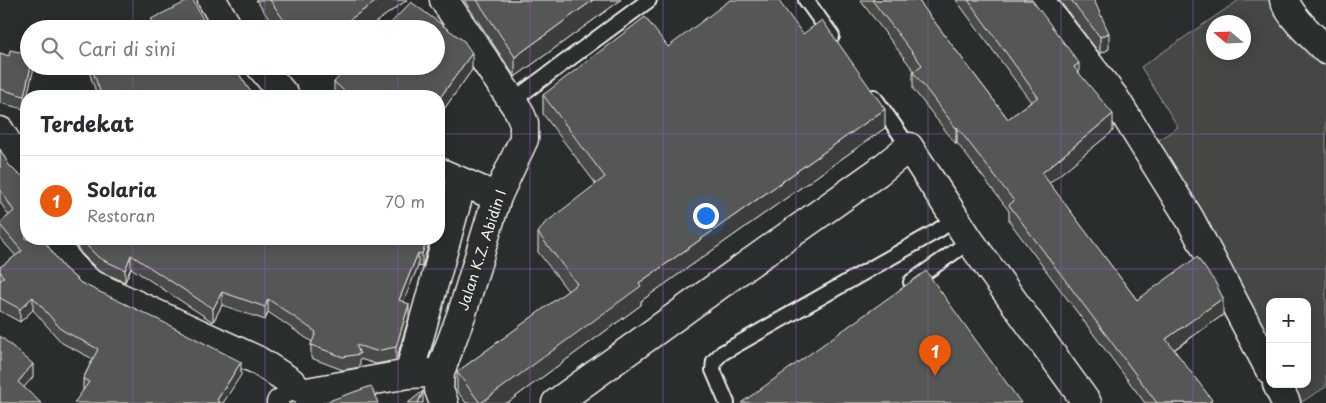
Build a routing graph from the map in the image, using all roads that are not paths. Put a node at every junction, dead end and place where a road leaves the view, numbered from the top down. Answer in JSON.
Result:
{"nodes":[{"id":1,"x":212,"y":0,"type":"edge"},
{"id":2,"x":444,"y":0,"type":"edge"},
{"id":3,"x":649,"y":0,"type":"edge"},
{"id":4,"x":806,"y":0,"type":"edge"},
{"id":5,"x":1039,"y":0,"type":"edge"},
{"id":6,"x":1284,"y":0,"type":"edge"},
{"id":7,"x":224,"y":20,"type":"edge"},
{"id":8,"x":841,"y":49,"type":"edge"},
{"id":9,"x":1326,"y":50,"type":"edge"},
{"id":10,"x":268,"y":75,"type":"edge"},
{"id":11,"x":868,"y":88,"type":"edge"},
{"id":12,"x":280,"y":90,"type":"edge"},
{"id":13,"x":512,"y":101,"type":"junction"},
{"id":14,"x":0,"y":131,"type":"edge"},
{"id":15,"x":910,"y":147,"type":"junction"},
{"id":16,"x":20,"y":164,"type":"edge"},
{"id":17,"x":450,"y":177,"type":"edge"},
{"id":18,"x":497,"y":197,"type":"junction"},
{"id":19,"x":445,"y":201,"type":"edge"},
{"id":20,"x":963,"y":230,"type":"junction"},
{"id":21,"x":56,"y":245,"type":"edge"},
{"id":22,"x":436,"y":245,"type":"edge"},
{"id":23,"x":903,"y":288,"type":"edge"},
{"id":24,"x":1266,"y":362,"type":"edge"},
{"id":25,"x":440,"y":372,"type":"junction"},
{"id":26,"x":409,"y":374,"type":"junction"},
{"id":27,"x":1279,"y":388,"type":"edge"},
{"id":28,"x":293,"y":399,"type":"edge"},
{"id":29,"x":444,"y":403,"type":"edge"},
{"id":30,"x":556,"y":403,"type":"edge"},
{"id":31,"x":727,"y":403,"type":"edge"},
{"id":32,"x":1087,"y":403,"type":"edge"},
{"id":33,"x":1286,"y":403,"type":"edge"}],
"edges":[{"from":1,"to":7,"type":"street"},
{"from":2,"to":13,"type":"street","name":"Jalan K.Z. Abidin I"},
{"from":3,"to":13,"type":"lane"},
{"from":4,"to":8,"type":"lane"},
{"from":5,"to":24,"type":"street"},
{"from":6,"to":9,"type":"street"},
{"from":10,"to":12,"type":"street"},
{"from":11,"to":15,"type":"lane"},
{"from":13,"to":18,"type":"street","name":"Jalan K.Z. Abidin I"},
{"from":14,"to":16,"type":"street"},
{"from":15,"to":20,"type":"street"},
{"from":15,"to":30,"type":"street"},
{"from":17,"to":18,"type":"street"},
{"from":17,"to":19,"type":"street"},
{"from":18,"to":25,"type":"street","name":"Jalan K.Z. Abidin I"},
{"from":20,"to":23,"type":"lane"},
{"from":20,"to":31,"type":"lane"},
{"from":20,"to":32,"type":"street"},
{"from":21,"to":28,"type":"street"},
{"from":22,"to":26,"type":"street"},
{"from":25,"to":26,"type":"street"},
{"from":25,"to":29,"type":"street","name":"Jalan K.Z. Abidin I"},
{"from":26,"to":28,"type":"street"},
{"from":27,"to":33,"type":"street"}]}
